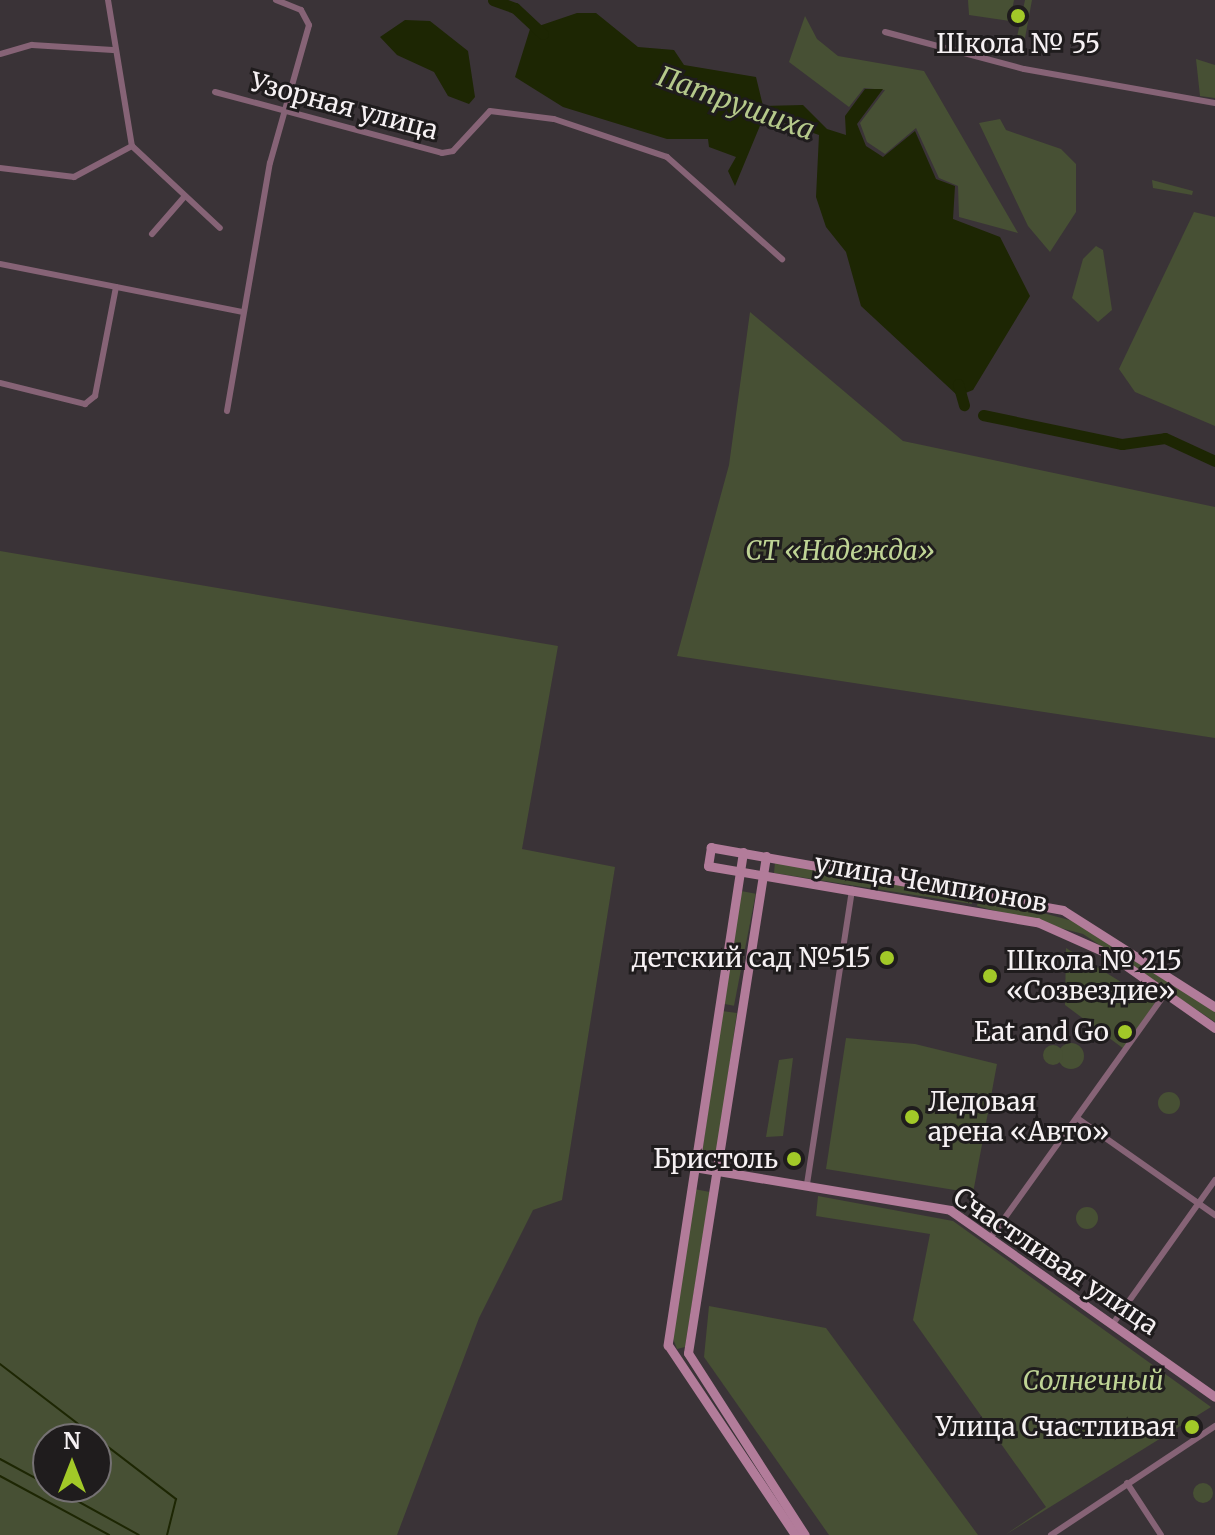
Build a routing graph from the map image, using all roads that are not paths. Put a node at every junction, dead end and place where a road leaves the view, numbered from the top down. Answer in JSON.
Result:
{"nodes":[{"id":1,"x":108,"y":0,"type":"edge"},
{"id":2,"x":276,"y":0,"type":"edge"},
{"id":3,"x":885,"y":32,"type":"dead end"},
{"id":4,"x":113,"y":50,"type":"junction"},
{"id":5,"x":0,"y":54,"type":"edge"},
{"id":6,"x":215,"y":92,"type":"dead end"},
{"id":7,"x":1215,"y":103,"type":"edge"},
{"id":8,"x":282,"y":113,"type":"junction"},
{"id":9,"x":132,"y":146,"type":"junction"},
{"id":10,"x":0,"y":168,"type":"edge"},
{"id":11,"x":185,"y":196,"type":"junction"},
{"id":12,"x":220,"y":228,"type":"dead end"},
{"id":13,"x":152,"y":234,"type":"dead end"},
{"id":14,"x":782,"y":259,"type":"dead end"},
{"id":15,"x":0,"y":264,"type":"edge"},
{"id":16,"x":116,"y":287,"type":"junction"},
{"id":17,"x":243,"y":312,"type":"junction"},
{"id":18,"x":0,"y":383,"type":"edge"},
{"id":19,"x":227,"y":411,"type":"dead end"},
{"id":20,"x":743,"y":852,"type":"junction"},
{"id":21,"x":766,"y":856,"type":"junction"},
{"id":22,"x":740,"y":871,"type":"junction"},
{"id":23,"x":763,"y":875,"type":"junction"},
{"id":24,"x":852,"y":889,"type":"junction"},
{"id":25,"x":1166,"y":993,"type":"junction"},
{"id":26,"x":1215,"y":1007,"type":"edge"},
{"id":27,"x":1215,"y":1028,"type":"edge"},
{"id":28,"x":1077,"y":1118,"type":"junction"},
{"id":29,"x":694,"y":1167,"type":"junction"},
{"id":30,"x":718,"y":1170,"type":"junction"},
{"id":31,"x":1215,"y":1180,"type":"edge"},
{"id":32,"x":802,"y":1184,"type":"junction"},
{"id":33,"x":1198,"y":1203,"type":"junction"},
{"id":34,"x":1215,"y":1215,"type":"edge"},
{"id":35,"x":991,"y":1237,"type":"junction"},
{"id":36,"x":1112,"y":1325,"type":"junction"},
{"id":37,"x":690,"y":1346,"type":"junction"},
{"id":38,"x":670,"y":1349,"type":"junction"},
{"id":39,"x":1215,"y":1397,"type":"edge"},
{"id":40,"x":1215,"y":1426,"type":"edge"},
{"id":41,"x":1127,"y":1483,"type":"junction"},
{"id":42,"x":795,"y":1535,"type":"edge"},
{"id":43,"x":805,"y":1535,"type":"edge"},
{"id":44,"x":1051,"y":1535,"type":"edge"},
{"id":45,"x":1161,"y":1535,"type":"edge"}],
"edges":[{"from":1,"to":4,"type":"street"},
{"from":2,"to":8,"type":"street"},
{"from":3,"to":7,"type":"street"},
{"from":4,"to":5,"type":"street"},
{"from":4,"to":9,"type":"street"},
{"from":6,"to":8,"type":"street","name":"Узорная улица"},
{"from":8,"to":14,"type":"street","name":"Узорная улица"},
{"from":8,"to":17,"type":"street"},
{"from":9,"to":10,"type":"street"},
{"from":9,"to":11,"type":"street"},
{"from":11,"to":12,"type":"street"},
{"from":11,"to":13,"type":"street"},
{"from":15,"to":16,"type":"street"},
{"from":16,"to":17,"type":"street"},
{"from":16,"to":18,"type":"street"},
{"from":17,"to":19,"type":"street"},
{"from":20,"to":21,"type":"street","name":"улица Чемпионов"},
{"from":20,"to":22,"type":"street"},
{"from":20,"to":22,"type":"street","name":"улица Чемпионов"},
{"from":21,"to":23,"type":"street"},
{"from":21,"to":26,"type":"street","name":"улица Чемпионов"},
{"from":22,"to":23,"type":"street","name":"улица Чемпионов"},
{"from":22,"to":29,"type":"street"},
{"from":23,"to":24,"type":"street","name":"улица Чемпионов"},
{"from":23,"to":30,"type":"street"},
{"from":24,"to":25,"type":"street","name":"улица Чемпионов"},
{"from":24,"to":32,"type":"street"},
{"from":25,"to":27,"type":"street","name":"улица Чемпионов"},
{"from":25,"to":28,"type":"street"},
{"from":28,"to":33,"type":"street"},
{"from":28,"to":35,"type":"street"},
{"from":29,"to":30,"type":"street","name":"Счастливая улица"},
{"from":29,"to":38,"type":"street"},
{"from":30,"to":32,"type":"street","name":"Счастливая улица"},
{"from":30,"to":37,"type":"street"},
{"from":31,"to":33,"type":"street"},
{"from":32,"to":35,"type":"street","name":"Счастливая улица"},
{"from":33,"to":34,"type":"street"},
{"from":33,"to":36,"type":"street"},
{"from":35,"to":36,"type":"street","name":"Счастливая улица"},
{"from":36,"to":39,"type":"street","name":"Счастливая улица"},
{"from":37,"to":38,"type":"street"},
{"from":37,"to":43,"type":"street"},
{"from":38,"to":42,"type":"street"},
{"from":40,"to":41,"type":"street"},
{"from":41,"to":44,"type":"street"},
{"from":41,"to":45,"type":"street"}]}
